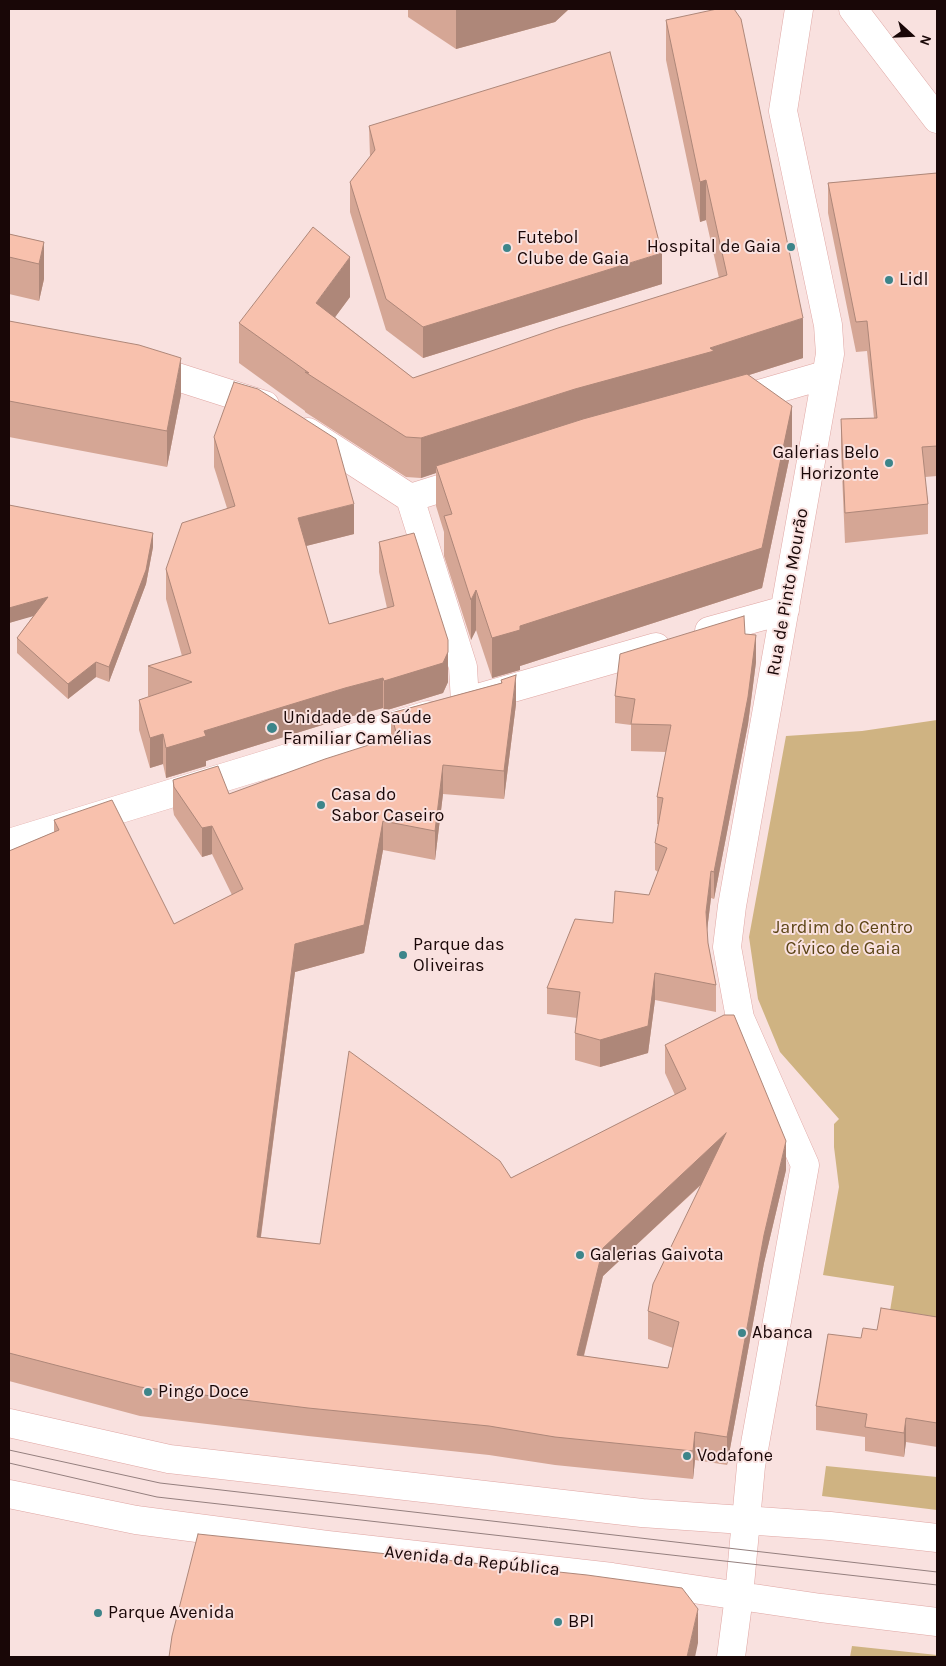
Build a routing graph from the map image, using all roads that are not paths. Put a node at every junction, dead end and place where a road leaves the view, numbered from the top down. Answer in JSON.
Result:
{"nodes":[{"id":1,"x":799,"y":9,"type":"edge"},
{"id":2,"x":853,"y":9,"type":"edge"},
{"id":3,"x":937,"y":119,"type":"edge"},
{"id":4,"x":118,"y":358,"type":"edge"},
{"id":5,"x":825,"y":375,"type":"junction"},
{"id":6,"x":711,"y":408,"type":"edge"},
{"id":7,"x":494,"y":471,"type":"edge"},
{"id":8,"x":410,"y":498,"type":"junction"},
{"id":9,"x":785,"y":610,"type":"junction"},
{"id":10,"x":465,"y":702,"type":"junction"},
{"id":11,"x":9,"y":843,"type":"edge"},
{"id":12,"x":9,"y":1423,"type":"edge"},
{"id":13,"x":9,"y":1494,"type":"edge"},
{"id":14,"x":746,"y":1520,"type":"junction"},
{"id":15,"x":937,"y":1538,"type":"edge"},
{"id":16,"x":739,"y":1596,"type":"junction"},
{"id":17,"x":937,"y":1622,"type":"edge"},
{"id":18,"x":731,"y":1657,"type":"edge"}],
"edges":[{"from":1,"to":5,"type":"street","name":"Rua de Pinto Mourão"},
{"from":2,"to":3,"type":"street"},
{"from":4,"to":8,"type":"street"},
{"from":5,"to":6,"type":"street"},
{"from":5,"to":9,"type":"street","name":"Rua de Pinto Mourão"},
{"from":7,"to":8,"type":"street"},
{"from":8,"to":10,"type":"street"},
{"from":9,"to":10,"type":"street"},
{"from":9,"to":14,"type":"street","name":"Rua de Pinto Mourão"},
{"from":10,"to":11,"type":"street"},
{"from":12,"to":14,"type":"street"},
{"from":13,"to":16,"type":"street","name":"Avenida da República"},
{"from":14,"to":15,"type":"street"},
{"from":14,"to":16,"type":"street"},
{"from":16,"to":17,"type":"street","name":"Avenida da República"},
{"from":16,"to":18,"type":"street"}]}
